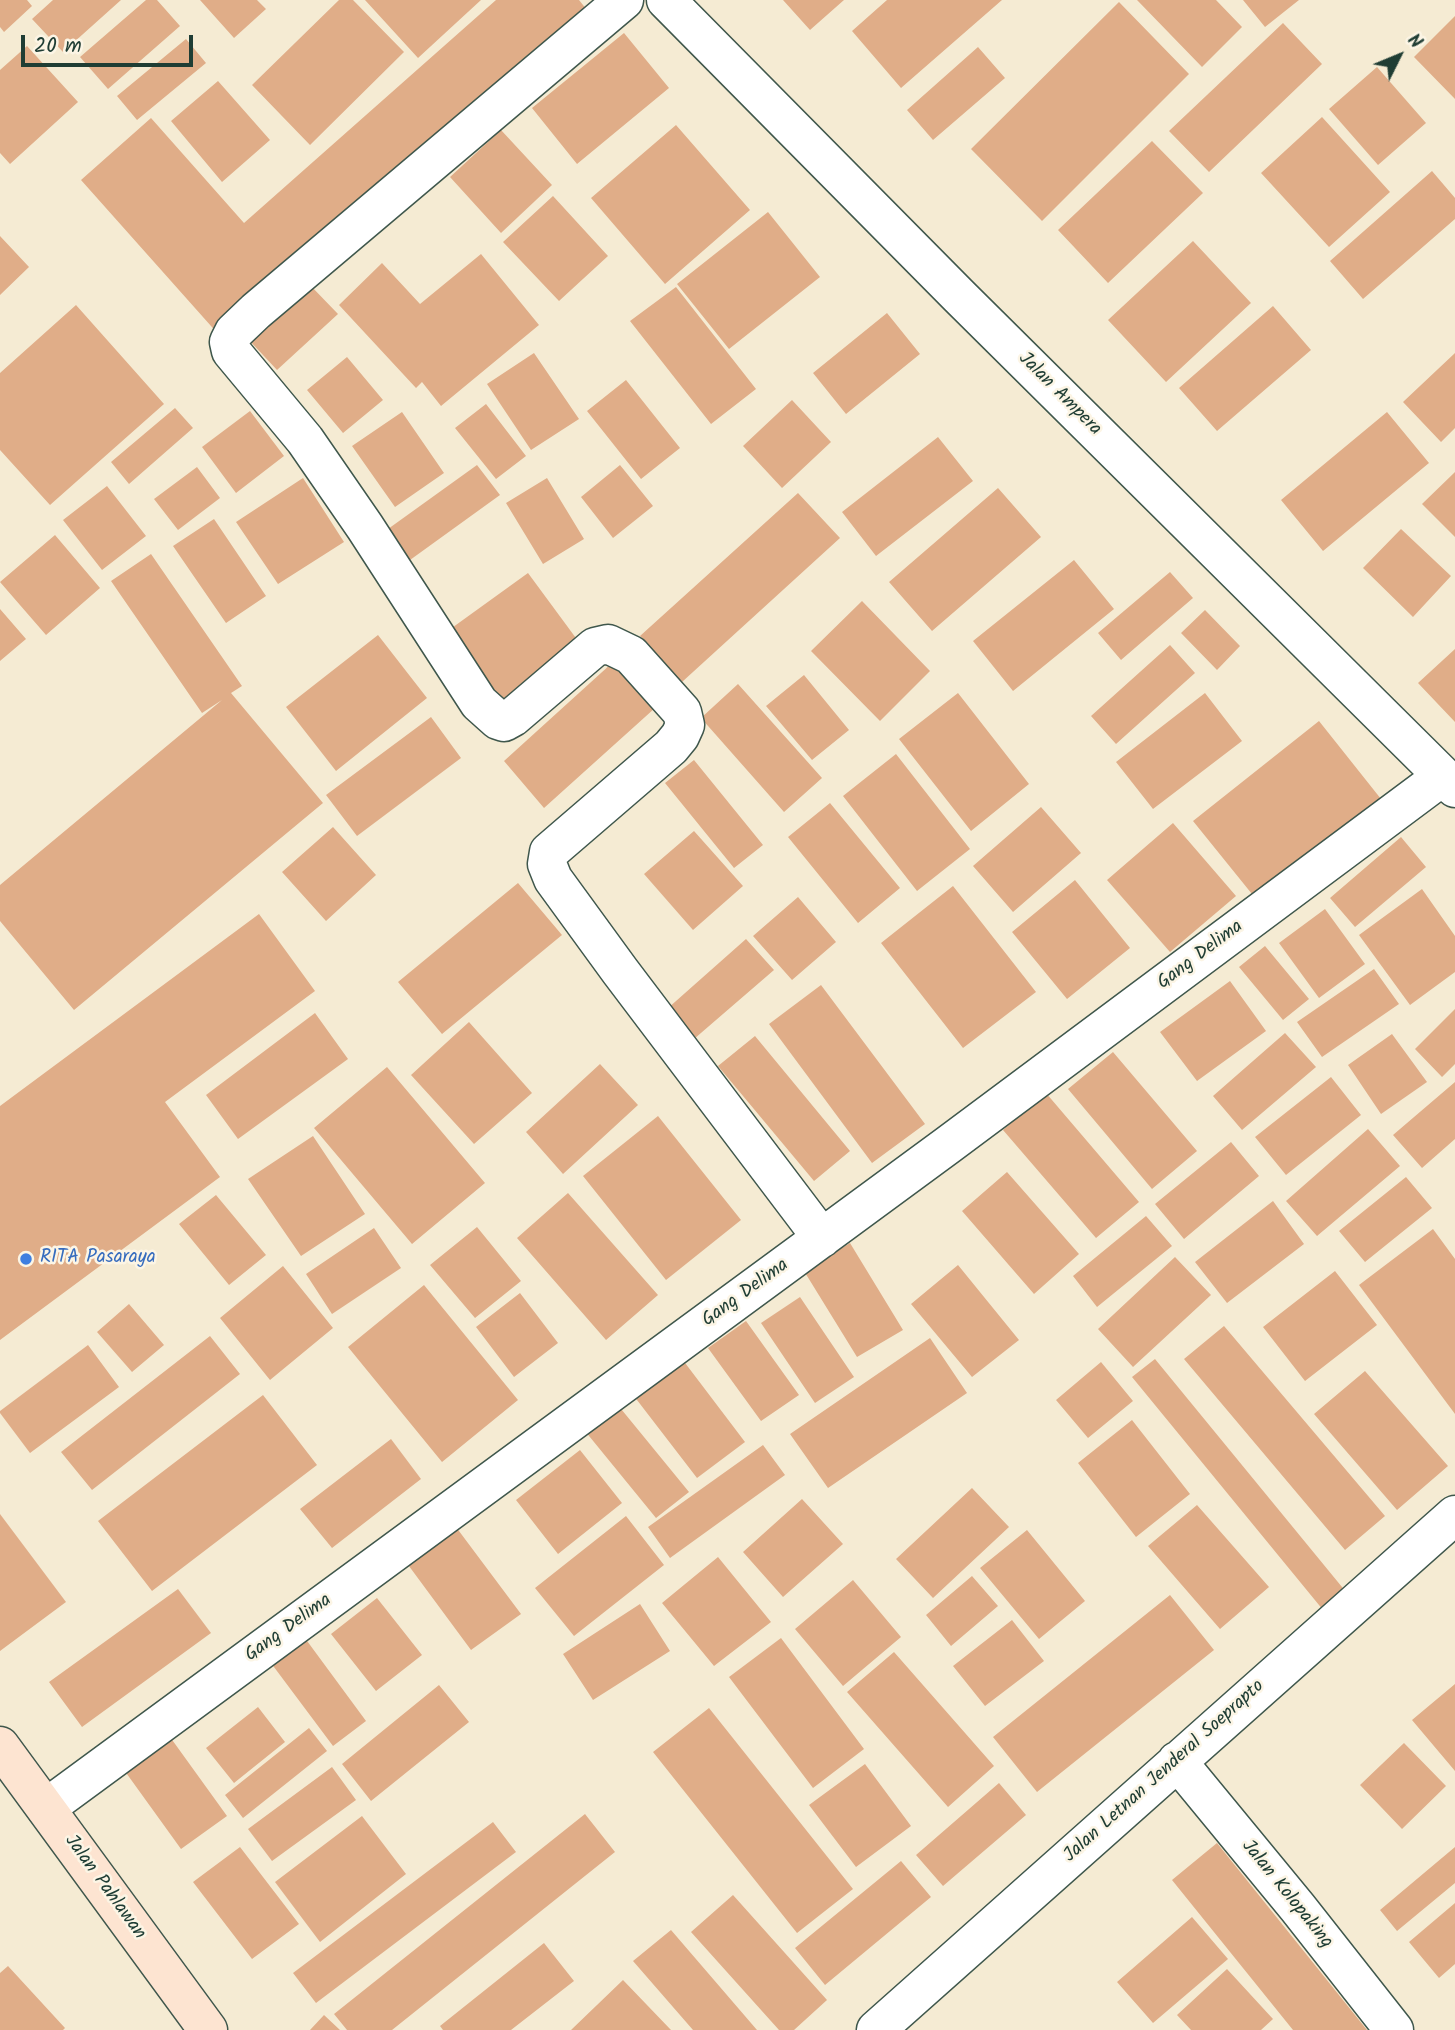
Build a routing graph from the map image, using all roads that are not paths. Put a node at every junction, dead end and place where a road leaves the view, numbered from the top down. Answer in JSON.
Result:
{"nodes":[{"id":1,"x":624,"y":0,"type":"edge"},
{"id":2,"x":666,"y":0,"type":"edge"},
{"id":3,"x":1449,"y":782,"type":"edge"},
{"id":4,"x":822,"y":1238,"type":"junction"},
{"id":5,"x":1455,"y":1515,"type":"edge"},
{"id":6,"x":0,"y":1746,"type":"edge"},
{"id":7,"x":1177,"y":1761,"type":"junction"},
{"id":8,"x":46,"y":1808,"type":"junction"},
{"id":9,"x":208,"y":2030,"type":"edge"},
{"id":10,"x":876,"y":2030,"type":"edge"},
{"id":11,"x":1394,"y":2030,"type":"edge"}],
"edges":[{"from":1,"to":4,"type":"street"},
{"from":2,"to":3,"type":"street","name":"Jalan Ampera"},
{"from":3,"to":4,"type":"street","name":"Gang Delima"},
{"from":4,"to":8,"type":"street","name":"Gang Delima"},
{"from":5,"to":7,"type":"street","name":"Jalan Letnan Jenderal Soeprapto"},
{"from":6,"to":8,"type":"main road","name":"Jalan Pahlawan"},
{"from":7,"to":10,"type":"street","name":"Jalan Letnan Jenderal Soeprapto"},
{"from":7,"to":11,"type":"street","name":"Jalan Kolopaking"},
{"from":8,"to":9,"type":"main road","name":"Jalan Pahlawan"}]}
